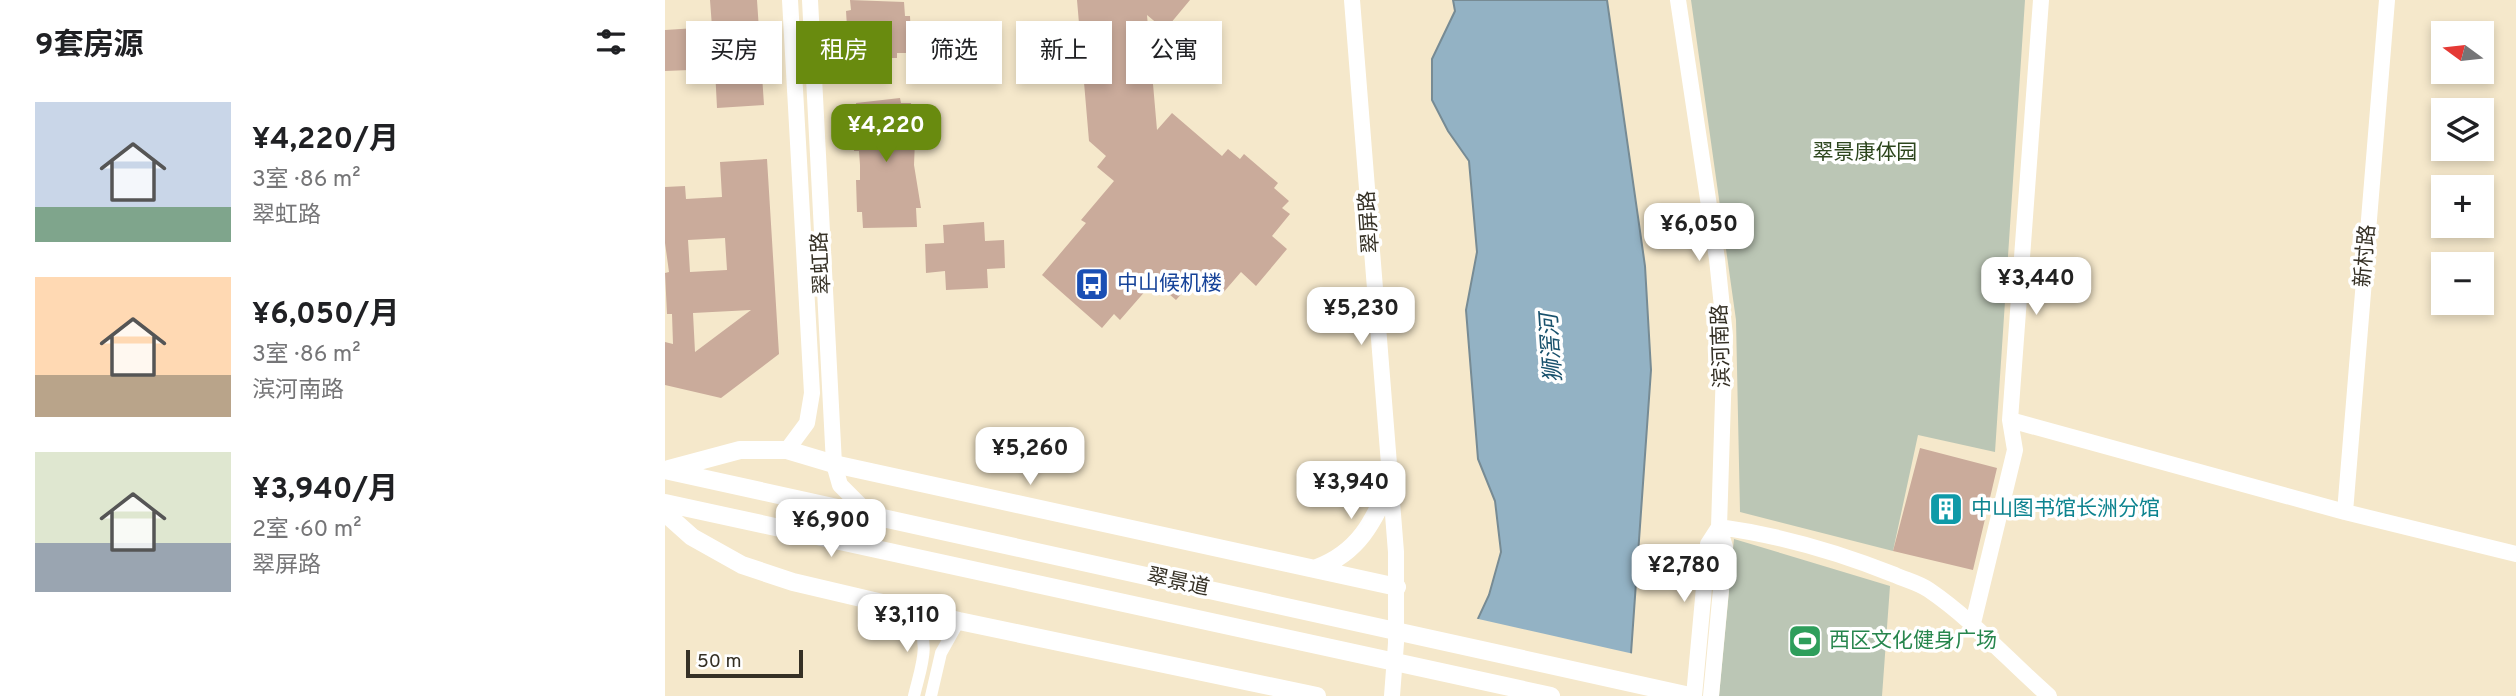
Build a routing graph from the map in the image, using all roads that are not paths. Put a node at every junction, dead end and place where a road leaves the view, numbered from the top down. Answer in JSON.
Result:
{"nodes":[{"id":1,"x":790,"y":0,"type":"edge"},
{"id":2,"x":810,"y":0,"type":"edge"},
{"id":3,"x":1352,"y":0,"type":"edge"},
{"id":4,"x":1678,"y":0,"type":"edge"},
{"id":5,"x":2041,"y":0,"type":"edge"},
{"id":6,"x":2387,"y":0,"type":"edge"},
{"id":7,"x":2010,"y":420,"type":"junction"},
{"id":8,"x":787,"y":450,"type":"junction"},
{"id":9,"x":834,"y":464,"type":"junction"},
{"id":10,"x":665,"y":470,"type":"edge"},
{"id":11,"x":1390,"y":484,"type":"junction"},
{"id":12,"x":665,"y":503,"type":"edge"},
{"id":13,"x":2345,"y":512,"type":"junction"},
{"id":14,"x":665,"y":513,"type":"edge"},
{"id":15,"x":869,"y":514,"type":"junction"},
{"id":16,"x":1719,"y":527,"type":"junction"},
{"id":17,"x":2516,"y":554,"type":"edge"},
{"id":18,"x":1317,"y":568,"type":"junction"},
{"id":19,"x":1397,"y":587,"type":"junction"},
{"id":20,"x":915,"y":611,"type":"junction"},
{"id":21,"x":959,"y":621,"type":"junction"},
{"id":22,"x":1973,"y":623,"type":"junction"},
{"id":23,"x":914,"y":696,"type":"edge"},
{"id":24,"x":931,"y":696,"type":"edge"},
{"id":25,"x":1317,"y":696,"type":"edge"},
{"id":26,"x":1392,"y":696,"type":"edge"},
{"id":27,"x":1551,"y":696,"type":"edge"},
{"id":28,"x":1692,"y":696,"type":"edge"},
{"id":29,"x":1711,"y":696,"type":"edge"},
{"id":30,"x":2049,"y":696,"type":"edge"}],
"edges":[{"from":1,"to":8,"type":"street","name":"翠虹路"},
{"from":2,"to":9,"type":"street","name":"翠虹路"},
{"from":3,"to":11,"type":"street","name":"翠屏路"},
{"from":4,"to":16,"type":"street","name":"滨河南路"},
{"from":5,"to":7,"type":"street"},
{"from":6,"to":13,"type":"street","name":"新村路"},
{"from":7,"to":13,"type":"street"},
{"from":7,"to":22,"type":"street"},
{"from":8,"to":9,"type":"main road"},
{"from":8,"to":10,"type":"main road"},
{"from":9,"to":15,"type":"street","name":"翠虹路"},
{"from":9,"to":18,"type":"main road"},
{"from":10,"to":15,"type":"main road","name":"翠景道"},
{"from":11,"to":18,"type":"main road"},
{"from":11,"to":19,"type":"street","name":"翠屏路"},
{"from":12,"to":27,"type":"main road"},
{"from":13,"to":17,"type":"street"},
{"from":14,"to":20,"type":"main road"},
{"from":15,"to":28,"type":"main road","name":"翠景道"},
{"from":16,"to":22,"type":"street"},
{"from":16,"to":28,"type":"street","name":"滨河南路"},
{"from":16,"to":29,"type":"street","name":"滨河南路"},
{"from":18,"to":19,"type":"main road"},
{"from":19,"to":26,"type":"street","name":"翠屏路"},
{"from":20,"to":21,"type":"main road"},
{"from":20,"to":23,"type":"street"},
{"from":21,"to":24,"type":"street"},
{"from":21,"to":25,"type":"main road"},
{"from":22,"to":30,"type":"street"}]}
